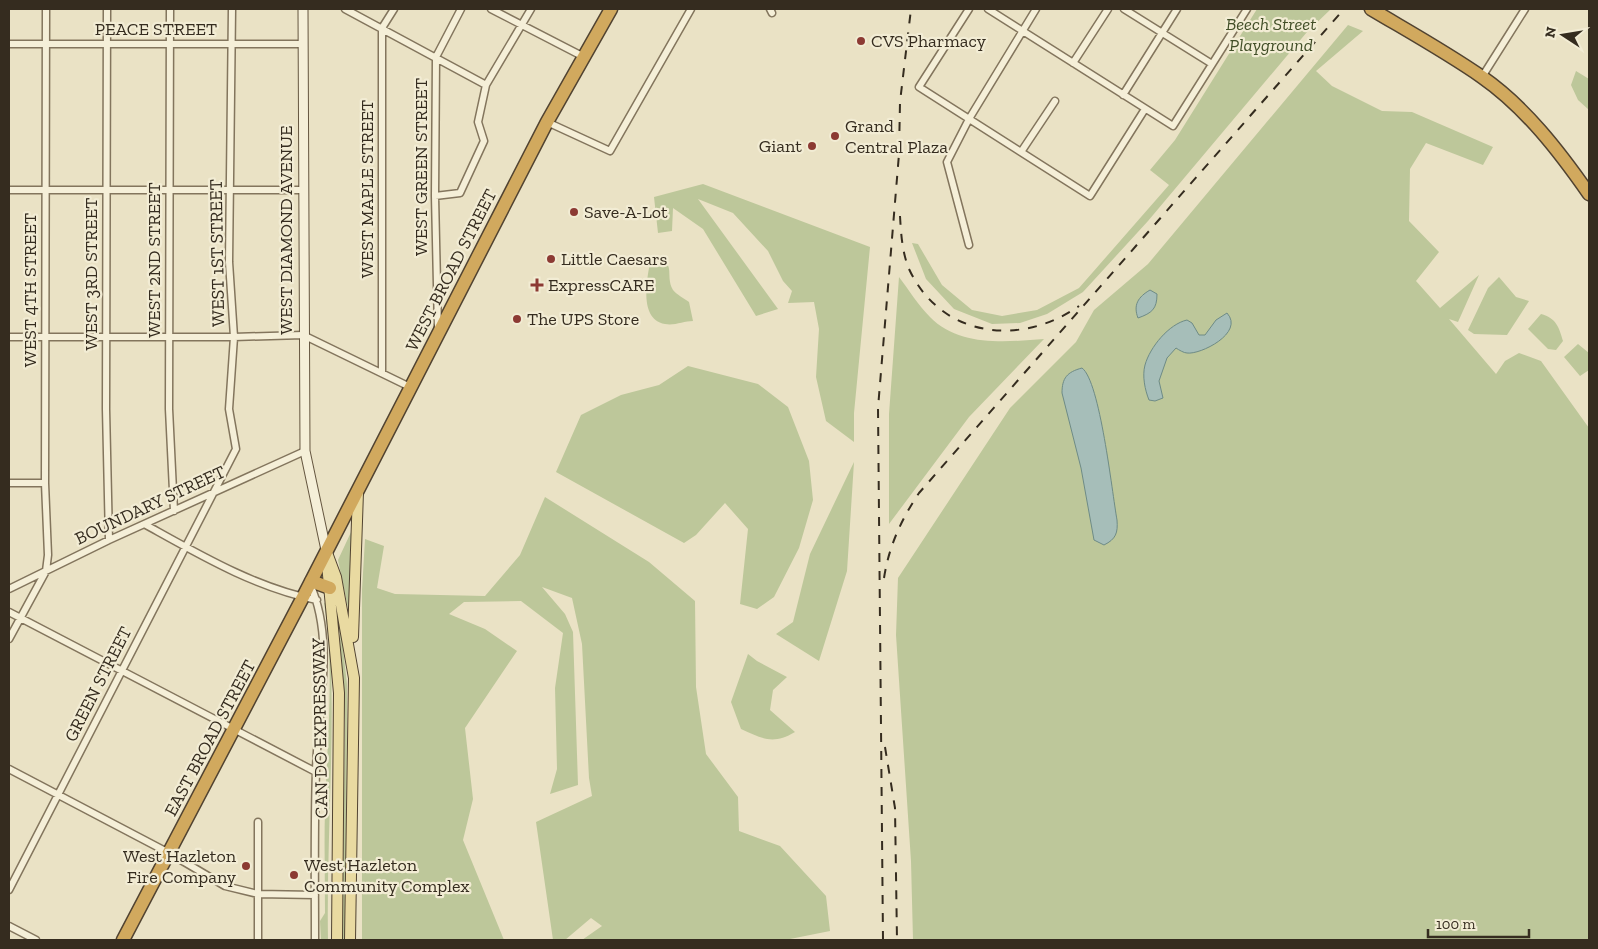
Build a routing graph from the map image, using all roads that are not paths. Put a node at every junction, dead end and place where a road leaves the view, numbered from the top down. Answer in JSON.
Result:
{"nodes":[{"id":1,"x":46,"y":9,"type":"edge"},
{"id":2,"x":107,"y":9,"type":"edge"},
{"id":3,"x":170,"y":9,"type":"edge"},
{"id":4,"x":232,"y":9,"type":"edge"},
{"id":5,"x":303,"y":9,"type":"edge"},
{"id":6,"x":345,"y":9,"type":"edge"},
{"id":7,"x":394,"y":9,"type":"edge"},
{"id":8,"x":461,"y":9,"type":"edge"},
{"id":9,"x":492,"y":9,"type":"edge"},
{"id":10,"x":532,"y":9,"type":"edge"},
{"id":11,"x":611,"y":9,"type":"edge"},
{"id":12,"x":691,"y":9,"type":"edge"},
{"id":13,"x":969,"y":9,"type":"edge"},
{"id":14,"x":988,"y":9,"type":"edge"},
{"id":15,"x":1036,"y":9,"type":"edge"},
{"id":16,"x":1108,"y":9,"type":"edge"},
{"id":17,"x":1124,"y":9,"type":"edge"},
{"id":18,"x":1177,"y":9,"type":"edge"},
{"id":19,"x":1247,"y":9,"type":"edge"},
{"id":20,"x":1371,"y":9,"type":"edge"},
{"id":21,"x":1525,"y":9,"type":"edge"},
{"id":22,"x":523,"y":24,"type":"junction"},
{"id":23,"x":382,"y":28,"type":"junction"},
{"id":24,"x":1022,"y":31,"type":"junction"},
{"id":25,"x":1162,"y":33,"type":"junction"},
{"id":26,"x":9,"y":44,"type":"edge"},
{"id":27,"x":46,"y":44,"type":"junction"},
{"id":28,"x":107,"y":44,"type":"junction"},
{"id":29,"x":170,"y":44,"type":"junction"},
{"id":30,"x":230,"y":44,"type":"junction"},
{"id":31,"x":302,"y":44,"type":"junction"},
{"id":32,"x":436,"y":57,"type":"junction"},
{"id":33,"x":584,"y":57,"type":"junction"},
{"id":34,"x":1073,"y":63,"type":"junction"},
{"id":35,"x":1212,"y":64,"type":"junction"},
{"id":36,"x":1482,"y":77,"type":"junction"},
{"id":37,"x":486,"y":85,"type":"junction"},
{"id":38,"x":1123,"y":94,"type":"junction"},
{"id":39,"x":1055,"y":100,"type":"dead end"},
{"id":40,"x":1145,"y":109,"type":"junction"},
{"id":41,"x":969,"y":119,"type":"junction"},
{"id":42,"x":547,"y":122,"type":"junction"},
{"id":43,"x":1021,"y":152,"type":"junction"},
{"id":44,"x":9,"y":190,"type":"edge"},
{"id":45,"x":46,"y":190,"type":"junction"},
{"id":46,"x":106,"y":190,"type":"junction"},
{"id":47,"x":169,"y":190,"type":"junction"},
{"id":48,"x":230,"y":190,"type":"junction"},
{"id":49,"x":302,"y":190,"type":"junction"},
{"id":50,"x":1589,"y":194,"type":"edge"},
{"id":51,"x":434,"y":196,"type":"junction"},
{"id":52,"x":969,"y":245,"type":"dead end"},
{"id":53,"x":438,"y":331,"type":"junction"},
{"id":54,"x":303,"y":335,"type":"junction"},
{"id":55,"x":9,"y":337,"type":"edge"},
{"id":56,"x":45,"y":337,"type":"junction"},
{"id":57,"x":106,"y":337,"type":"junction"},
{"id":58,"x":169,"y":337,"type":"junction"},
{"id":59,"x":234,"y":337,"type":"junction"},
{"id":60,"x":382,"y":373,"type":"junction"},
{"id":61,"x":410,"y":387,"type":"junction"},
{"id":62,"x":304,"y":451,"type":"junction"},
{"id":63,"x":9,"y":483,"type":"edge"},
{"id":64,"x":45,"y":483,"type":"junction"},
{"id":65,"x":215,"y":491,"type":"junction"},
{"id":66,"x":358,"y":492,"type":"junction"},
{"id":67,"x":174,"y":511,"type":"junction"},
{"id":68,"x":146,"y":525,"type":"junction"},
{"id":69,"x":109,"y":540,"type":"junction"},
{"id":70,"x":186,"y":547,"type":"junction"},
{"id":71,"x":326,"y":550,"type":"junction"},
{"id":72,"x":46,"y":571,"type":"junction"},
{"id":73,"x":311,"y":582,"type":"junction"},
{"id":74,"x":330,"y":588,"type":"junction"},
{"id":75,"x":9,"y":589,"type":"edge"},
{"id":76,"x":303,"y":597,"type":"junction"},
{"id":77,"x":318,"y":600,"type":"junction"},
{"id":78,"x":9,"y":612,"type":"edge"},
{"id":79,"x":19,"y":618,"type":"junction"},
{"id":80,"x":9,"y":639,"type":"edge"},
{"id":81,"x":121,"y":671,"type":"junction"},
{"id":82,"x":354,"y":678,"type":"junction"},
{"id":83,"x":234,"y":730,"type":"junction"},
{"id":84,"x":9,"y":770,"type":"edge"},
{"id":85,"x":316,"y":772,"type":"junction"},
{"id":86,"x":58,"y":795,"type":"junction"},
{"id":87,"x":258,"y":822,"type":"dead end"},
{"id":88,"x":169,"y":853,"type":"junction"},
{"id":89,"x":9,"y":890,"type":"edge"},
{"id":90,"x":258,"y":894,"type":"junction"},
{"id":91,"x":315,"y":895,"type":"junction"},
{"id":92,"x":9,"y":926,"type":"edge"},
{"id":93,"x":36,"y":940,"type":"edge"},
{"id":94,"x":123,"y":940,"type":"edge"},
{"id":95,"x":258,"y":940,"type":"edge"},
{"id":96,"x":315,"y":940,"type":"edge"},
{"id":97,"x":337,"y":940,"type":"edge"},
{"id":98,"x":350,"y":940,"type":"edge"}],
"edges":[{"from":1,"to":27,"type":"street","name":"WEST 4TH STREET"},
{"from":2,"to":28,"type":"street","name":"WEST 3RD STREET"},
{"from":3,"to":29,"type":"street","name":"WEST 2ND STREET"},
{"from":4,"to":30,"type":"street","name":"WEST 1ST STREET"},
{"from":5,"to":31,"type":"street","name":"WEST DIAMOND AVENUE"},
{"from":6,"to":23,"type":"street"},
{"from":7,"to":23,"type":"street"},
{"from":8,"to":32,"type":"street","name":"WEST GREEN STREET"},
{"from":9,"to":22,"type":"street"},
{"from":10,"to":22,"type":"street"},
{"from":11,"to":33,"type":"highway","name":"WEST BROAD STREET"},
{"from":12,"to":42,"type":"street"},
{"from":13,"to":41,"type":"street"},
{"from":14,"to":24,"type":"street"},
{"from":15,"to":24,"type":"street"},
{"from":16,"to":34,"type":"street"},
{"from":17,"to":25,"type":"street"},
{"from":18,"to":25,"type":"street"},
{"from":19,"to":35,"type":"street"},
{"from":20,"to":36,"type":"highway"},
{"from":21,"to":36,"type":"street"},
{"from":22,"to":33,"type":"street"},
{"from":22,"to":37,"type":"street"},
{"from":23,"to":32,"type":"street"},
{"from":23,"to":60,"type":"street","name":"WEST MAPLE STREET"},
{"from":24,"to":34,"type":"street"},
{"from":24,"to":41,"type":"street"},
{"from":25,"to":35,"type":"street"},
{"from":25,"to":38,"type":"street"},
{"from":26,"to":27,"type":"street","name":"PEACE STREET"},
{"from":27,"to":28,"type":"street","name":"PEACE STREET"},
{"from":27,"to":45,"type":"street","name":"WEST 4TH STREET"},
{"from":28,"to":29,"type":"street","name":"PEACE STREET"},
{"from":28,"to":46,"type":"street","name":"WEST 3RD STREET"},
{"from":29,"to":30,"type":"street","name":"PEACE STREET"},
{"from":29,"to":47,"type":"street","name":"WEST 2ND STREET"},
{"from":30,"to":31,"type":"street","name":"PEACE STREET"},
{"from":30,"to":48,"type":"street","name":"WEST 1ST STREET"},
{"from":31,"to":49,"type":"street","name":"WEST DIAMOND AVENUE"},
{"from":32,"to":37,"type":"street"},
{"from":32,"to":51,"type":"street","name":"WEST GREEN STREET"},
{"from":33,"to":42,"type":"highway","name":"WEST BROAD STREET"},
{"from":34,"to":38,"type":"street"},
{"from":35,"to":40,"type":"street"},
{"from":36,"to":50,"type":"highway"},
{"from":37,"to":51,"type":"street"},
{"from":38,"to":40,"type":"street"},
{"from":39,"to":43,"type":"street"},
{"from":40,"to":43,"type":"street"},
{"from":41,"to":43,"type":"street"},
{"from":41,"to":52,"type":"street"},
{"from":42,"to":53,"type":"highway","name":"WEST BROAD STREET"},
{"from":44,"to":45,"type":"street"},
{"from":45,"to":46,"type":"street"},
{"from":45,"to":56,"type":"street","name":"WEST 4TH STREET"},
{"from":46,"to":47,"type":"street"},
{"from":46,"to":57,"type":"street","name":"WEST 3RD STREET"},
{"from":47,"to":48,"type":"street"},
{"from":47,"to":58,"type":"street","name":"WEST 2ND STREET"},
{"from":48,"to":49,"type":"street"},
{"from":48,"to":59,"type":"street","name":"WEST 1ST STREET"},
{"from":49,"to":54,"type":"street","name":"WEST DIAMOND AVENUE"},
{"from":51,"to":53,"type":"street","name":"WEST GREEN STREET"},
{"from":53,"to":61,"type":"highway","name":"WEST BROAD STREET"},
{"from":54,"to":59,"type":"street"},
{"from":54,"to":60,"type":"street"},
{"from":54,"to":62,"type":"street","name":"WEST DIAMOND AVENUE"},
{"from":55,"to":56,"type":"street"},
{"from":56,"to":57,"type":"street"},
{"from":56,"to":64,"type":"street","name":"WEST 4TH STREET"},
{"from":57,"to":58,"type":"street"},
{"from":57,"to":69,"type":"street","name":"WEST 3RD STREET"},
{"from":58,"to":59,"type":"street"},
{"from":58,"to":67,"type":"street","name":"WEST 2ND STREET"},
{"from":59,"to":65,"type":"street","name":"WEST 1ST STREET"},
{"from":60,"to":61,"type":"street"},
{"from":61,"to":66,"type":"highway","name":"WEST BROAD STREET"},
{"from":62,"to":65,"type":"street","name":"BOUNDARY STREET"},
{"from":62,"to":71,"type":"street","name":"WEST DIAMOND AVENUE"},
{"from":63,"to":64,"type":"street"},
{"from":64,"to":72,"type":"street","name":"WEST 4TH STREET"},
{"from":65,"to":67,"type":"street","name":"BOUNDARY STREET"},
{"from":65,"to":70,"type":"street","name":"GREEN STREET"},
{"from":66,"to":71,"type":"highway","name":"WEST BROAD STREET"},
{"from":66,"to":82,"type":"main road"},
{"from":67,"to":68,"type":"street","name":"BOUNDARY STREET"},
{"from":68,"to":69,"type":"street","name":"BOUNDARY STREET"},
{"from":68,"to":70,"type":"street"},
{"from":69,"to":72,"type":"street","name":"BOUNDARY STREET"},
{"from":70,"to":76,"type":"street"},
{"from":70,"to":81,"type":"street","name":"GREEN STREET"},
{"from":71,"to":73,"type":"highway","name":"EAST BROAD STREET"},
{"from":71,"to":74,"type":"main road","name":"CAN DO EXPRESSWAY"},
{"from":71,"to":82,"type":"main road","name":"CAN DO EXPRESSWAY"},
{"from":72,"to":75,"type":"street","name":"BOUNDARY STREET"},
{"from":72,"to":79,"type":"street"},
{"from":73,"to":74,"type":"highway"},
{"from":73,"to":76,"type":"highway","name":"EAST BROAD STREET"},
{"from":73,"to":77,"type":"street"},
{"from":74,"to":97,"type":"main road","name":"CAN DO EXPRESSWAY"},
{"from":76,"to":77,"type":"street"},
{"from":76,"to":83,"type":"highway","name":"EAST BROAD STREET"},
{"from":77,"to":85,"type":"street"},
{"from":78,"to":79,"type":"street"},
{"from":79,"to":80,"type":"street"},
{"from":79,"to":81,"type":"street"},
{"from":81,"to":83,"type":"street"},
{"from":81,"to":86,"type":"street","name":"GREEN STREET"},
{"from":82,"to":98,"type":"main road","name":"CAN DO EXPRESSWAY"},
{"from":83,"to":85,"type":"street"},
{"from":83,"to":88,"type":"highway","name":"EAST BROAD STREET"},
{"from":84,"to":86,"type":"street"},
{"from":85,"to":91,"type":"street"},
{"from":86,"to":88,"type":"street"},
{"from":86,"to":89,"type":"street","name":"GREEN STREET"},
{"from":87,"to":90,"type":"street"},
{"from":88,"to":90,"type":"street"},
{"from":88,"to":94,"type":"highway","name":"EAST BROAD STREET"},
{"from":90,"to":91,"type":"street"},
{"from":90,"to":95,"type":"street"},
{"from":91,"to":96,"type":"street"},
{"from":92,"to":93,"type":"street"}]}
